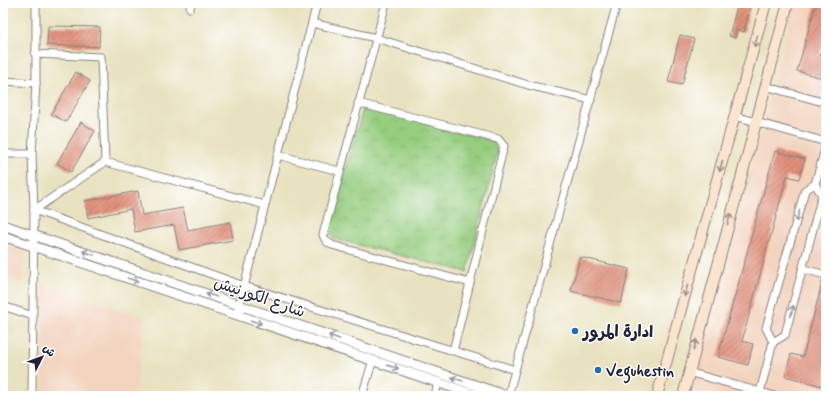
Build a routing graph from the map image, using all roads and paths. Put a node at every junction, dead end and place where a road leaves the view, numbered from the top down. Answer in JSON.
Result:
{"nodes":[{"id":1,"x":36,"y":3,"type":"edge"},
{"id":2,"x":307,"y":3,"type":"edge"},
{"id":3,"x":386,"y":3,"type":"edge"},
{"id":4,"x":617,"y":3,"type":"edge"},
{"id":5,"x":766,"y":3,"type":"edge"},
{"id":6,"x":788,"y":3,"type":"edge"},
{"id":7,"x":316,"y":4,"type":"edge"},
{"id":8,"x":312,"y":23,"type":"junction"},
{"id":9,"x":376,"y":38,"type":"junction"},
{"id":10,"x":35,"y":54,"type":"junction"},
{"id":11,"x":3,"y":81,"type":"edge"},
{"id":12,"x":36,"y":83,"type":"junction"},
{"id":13,"x":765,"y":86,"type":"junction"},
{"id":14,"x":591,"y":100,"type":"junction"},
{"id":15,"x":358,"y":103,"type":"junction"},
{"id":16,"x":826,"y":103,"type":"edge"},
{"id":17,"x":735,"y":116,"type":"junction"},
{"id":18,"x":755,"y":122,"type":"junction"},
{"id":19,"x":826,"y":142,"type":"edge"},
{"id":20,"x":826,"y":146,"type":"edge"},
{"id":21,"x":3,"y":154,"type":"edge"},
{"id":22,"x":32,"y":154,"type":"junction"},
{"id":23,"x":278,"y":154,"type":"junction"},
{"id":24,"x":105,"y":162,"type":"junction"},
{"id":25,"x":339,"y":171,"type":"junction"},
{"id":26,"x":815,"y":184,"type":"junction"},
{"id":27,"x":265,"y":204,"type":"junction"},
{"id":28,"x":34,"y":210,"type":"junction"},
{"id":29,"x":3,"y":225,"type":"edge"},
{"id":30,"x":32,"y":234,"type":"junction"},
{"id":31,"x":3,"y":236,"type":"edge"},
{"id":32,"x":32,"y":246,"type":"junction"},
{"id":33,"x":803,"y":269,"type":"junction"},
{"id":34,"x":826,"y":275,"type":"edge"},
{"id":35,"x":470,"y":283,"type":"junction"},
{"id":36,"x":244,"y":286,"type":"junction"},
{"id":37,"x":239,"y":305,"type":"junction"},
{"id":38,"x":3,"y":306,"type":"edge"},
{"id":39,"x":33,"y":316,"type":"junction"},
{"id":40,"x":236,"y":316,"type":"junction"},
{"id":41,"x":773,"y":342,"type":"junction"},
{"id":42,"x":453,"y":351,"type":"junction"},
{"id":43,"x":372,"y":360,"type":"junction"},
{"id":44,"x":515,"y":370,"type":"junction"},
{"id":45,"x":688,"y":372,"type":"junction"},
{"id":46,"x":438,"y":382,"type":"junction"},
{"id":47,"x":760,"y":392,"type":"junction"},
{"id":48,"x":32,"y":396,"type":"edge"},
{"id":49,"x":362,"y":396,"type":"edge"},
{"id":50,"x":435,"y":396,"type":"edge"},
{"id":51,"x":478,"y":396,"type":"edge"},
{"id":52,"x":508,"y":396,"type":"edge"},
{"id":53,"x":657,"y":396,"type":"edge"},
{"id":54,"x":683,"y":396,"type":"edge"},
{"id":55,"x":774,"y":396,"type":"edge"}],
"edges":[{"from":1,"to":10,"type":"street"},
{"from":2,"to":7,"type":"street"},
{"from":3,"to":9,"type":"street"},
{"from":4,"to":14,"type":"street"},
{"from":5,"to":17,"type":"main road","one_way":true},
{"from":6,"to":13,"type":"main road"},
{"from":7,"to":8,"type":"street"},
{"from":8,"to":9,"type":"street"},
{"from":8,"to":23,"type":"street"},
{"from":9,"to":14,"type":"street"},
{"from":9,"to":15,"type":"street"},
{"from":10,"to":12,"type":"street"},
{"from":10,"to":24,"type":"street"},
{"from":11,"to":12,"type":"street"},
{"from":12,"to":22,"type":"street"},
{"from":13,"to":16,"type":"street"},
{"from":13,"to":18,"type":"main road"},
{"from":14,"to":44,"type":"street"},
{"from":15,"to":25,"type":"street"},
{"from":15,"to":35,"type":"street"},
{"from":17,"to":18,"type":"street"},
{"from":17,"to":53,"type":"main road","one_way":true},
{"from":18,"to":19,"type":"street"},
{"from":45,"to":18,"type":"main road","one_way":true},
{"from":20,"to":26,"type":"street"},
{"from":21,"to":22,"type":"street"},
{"from":22,"to":28,"type":"street"},
{"from":23,"to":25,"type":"street"},
{"from":23,"to":27,"type":"street"},
{"from":24,"to":27,"type":"street"},
{"from":24,"to":28,"type":"street"},
{"from":25,"to":35,"type":"street"},
{"from":26,"to":33,"type":"street"},
{"from":26,"to":41,"type":"street","one_way":true},
{"from":27,"to":36,"type":"street"},
{"from":28,"to":30,"type":"street"},
{"from":28,"to":36,"type":"street"},
{"from":29,"to":30,"type":"street","name":"شارع الكورنيش"},
{"from":30,"to":32,"type":"street"},
{"from":37,"to":30,"type":"street","name":"شارع الكورنيش","one_way":true},
{"from":31,"to":32,"type":"street","name":"شارع الكورنيش"},
{"from":32,"to":39,"type":"street"},
{"from":32,"to":40,"type":"street","name":"شارع الكورنيش","one_way":true},
{"from":33,"to":34,"type":"street"},
{"from":41,"to":33,"type":"street","one_way":true},
{"from":35,"to":42,"type":"street"},
{"from":36,"to":37,"type":"street"},
{"from":36,"to":42,"type":"street"},
{"from":37,"to":40,"type":"street"},
{"from":52,"to":37,"type":"street","name":"شارع الكورنيش","one_way":true},
{"from":38,"to":39,"type":"street"},
{"from":39,"to":48,"type":"street"},
{"from":40,"to":43,"type":"street","name":"شارع الكورنيش","one_way":true},
{"from":41,"to":47,"type":"street"},
{"from":42,"to":44,"type":"street"},
{"from":43,"to":46,"type":"street","name":"شارع الكورنيش","one_way":true},
{"from":43,"to":49,"type":"street"},
{"from":44,"to":52,"type":"street"},
{"from":45,"to":47,"type":"street"},
{"from":45,"to":54,"type":"main road"},
{"from":46,"to":50,"type":"street"},
{"from":46,"to":51,"type":"street","name":"شارع الكورنيش"},
{"from":47,"to":55,"type":"street"}]}
